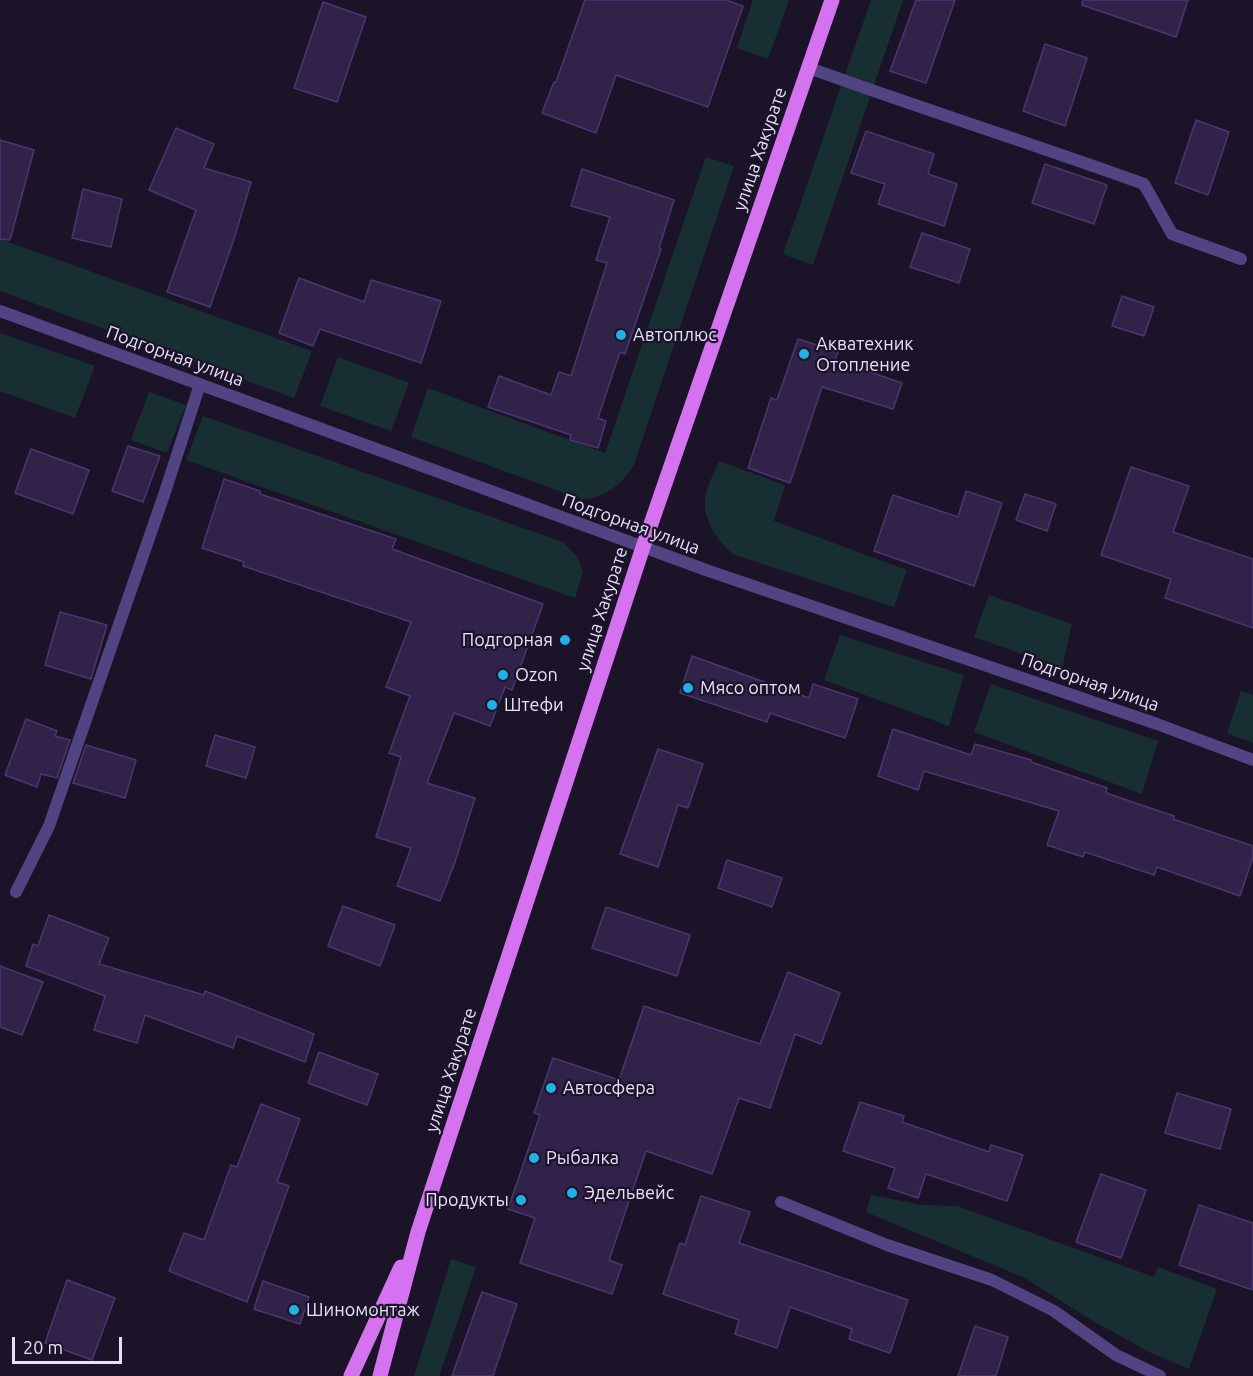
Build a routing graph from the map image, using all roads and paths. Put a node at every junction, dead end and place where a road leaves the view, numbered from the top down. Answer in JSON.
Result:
{"nodes":[{"id":1,"x":832,"y":0,"type":"edge"},
{"id":2,"x":809,"y":68,"type":"junction"},
{"id":3,"x":1241,"y":259,"type":"dead end"},
{"id":4,"x":0,"y":311,"type":"edge"},
{"id":5,"x":200,"y":384,"type":"junction"},
{"id":6,"x":643,"y":547,"type":"junction"},
{"id":7,"x":1253,"y":760,"type":"edge"},
{"id":8,"x":16,"y":891,"type":"dead end"},
{"id":9,"x":781,"y":1202,"type":"dead end"},
{"id":10,"x":418,"y":1232,"type":"junction"},
{"id":11,"x":351,"y":1376,"type":"edge"},
{"id":12,"x":380,"y":1376,"type":"edge"},
{"id":13,"x":1160,"y":1376,"type":"edge"}],
"edges":[{"from":1,"to":2,"type":"main road","name":"улица Хакурате"},
{"from":2,"to":3,"type":"street"},
{"from":2,"to":6,"type":"main road","name":"улица Хакурате"},
{"from":4,"to":5,"type":"street","name":"Подгорная улица"},
{"from":5,"to":6,"type":"street","name":"Подгорная улица"},
{"from":5,"to":8,"type":"street"},
{"from":6,"to":7,"type":"street","name":"Подгорная улица"},
{"from":6,"to":10,"type":"main road","name":"улица Хакурате"},
{"from":9,"to":13,"type":"street"},
{"from":10,"to":11,"type":"main road","name":"улица Хакурате"},
{"from":10,"to":12,"type":"main road","name":"улица Хакурате"}]}
